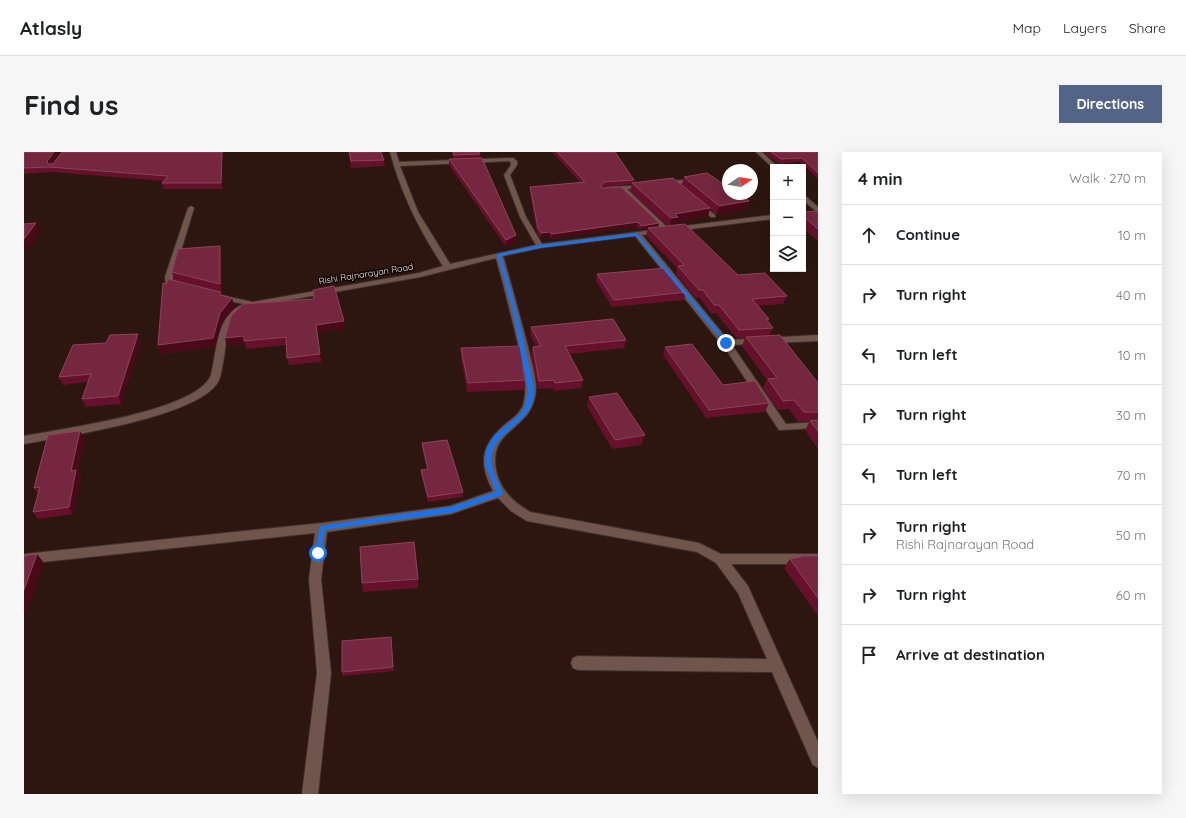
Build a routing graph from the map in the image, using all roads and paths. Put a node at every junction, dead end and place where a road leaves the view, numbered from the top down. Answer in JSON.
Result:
{"nodes":[{"id":1,"x":393,"y":152,"type":"edge"},
{"id":2,"x":759,"y":152,"type":"edge"},
{"id":3,"x":396,"y":164,"type":"junction"},
{"id":4,"x":772,"y":164,"type":"edge"},
{"id":5,"x":693,"y":181,"type":"edge"},
{"id":6,"x":622,"y":188,"type":"junction"},
{"id":7,"x":603,"y":190,"type":"edge"},
{"id":8,"x":690,"y":197,"type":"edge"},
{"id":9,"x":806,"y":200,"type":"edge"},
{"id":10,"x":190,"y":208,"type":"dead end"},
{"id":11,"x":815,"y":211,"type":"edge"},
{"id":12,"x":713,"y":216,"type":"edge"},
{"id":13,"x":770,"y":216,"type":"edge"},
{"id":14,"x":666,"y":230,"type":"junction"},
{"id":15,"x":637,"y":234,"type":"junction"},
{"id":16,"x":540,"y":246,"type":"junction"},
{"id":17,"x":499,"y":255,"type":"junction"},
{"id":18,"x":448,"y":267,"type":"junction"},
{"id":19,"x":191,"y":290,"type":"edge"},
{"id":20,"x":206,"y":293,"type":"edge"},
{"id":21,"x":253,"y":304,"type":"junction"},
{"id":22,"x":818,"y":338,"type":"edge"},
{"id":23,"x":726,"y":343,"type":"junction"},
{"id":24,"x":818,"y":425,"type":"edge"},
{"id":25,"x":24,"y":440,"type":"edge"},
{"id":26,"x":499,"y":493,"type":"junction"},
{"id":27,"x":322,"y":528,"type":"junction"},
{"id":28,"x":24,"y":559,"type":"edge"},
{"id":29,"x":720,"y":559,"type":"junction"},
{"id":30,"x":818,"y":559,"type":"edge"},
{"id":31,"x":578,"y":663,"type":"dead end"},
{"id":32,"x":777,"y":666,"type":"junction"},
{"id":33,"x":818,"y":760,"type":"edge"},
{"id":34,"x":310,"y":794,"type":"edge"}],
"edges":[{"from":1,"to":3,"type":"street"},
{"from":2,"to":4,"type":"street"},
{"from":3,"to":16,"type":"street"},
{"from":3,"to":18,"type":"street"},
{"from":5,"to":6,"type":"street"},
{"from":6,"to":7,"type":"street"},
{"from":6,"to":14,"type":"street"},
{"from":8,"to":12,"type":"street"},
{"from":9,"to":11,"type":"street"},
{"from":10,"to":19,"type":"street"},
{"from":13,"to":14,"type":"street","name":"Rishi Rajnarayan Road"},
{"from":14,"to":15,"type":"street","name":"Rishi Rajnarayan Road"},
{"from":15,"to":16,"type":"street","name":"Rishi Rajnarayan Road"},
{"from":15,"to":23,"type":"street"},
{"from":16,"to":17,"type":"street","name":"Rishi Rajnarayan Road"},
{"from":17,"to":18,"type":"street","name":"Rishi Rajnarayan Road"},
{"from":17,"to":26,"type":"street"},
{"from":18,"to":21,"type":"street","name":"Rishi Rajnarayan Road"},
{"from":20,"to":21,"type":"street"},
{"from":21,"to":25,"type":"street","name":"Rishi Rajnarayan Road"},
{"from":22,"to":23,"type":"street"},
{"from":23,"to":24,"type":"street"},
{"from":26,"to":27,"type":"street"},
{"from":26,"to":29,"type":"street"},
{"from":27,"to":28,"type":"street"},
{"from":27,"to":34,"type":"street"},
{"from":29,"to":30,"type":"street"},
{"from":29,"to":32,"type":"street"},
{"from":31,"to":32,"type":"street"},
{"from":32,"to":33,"type":"street"}]}
